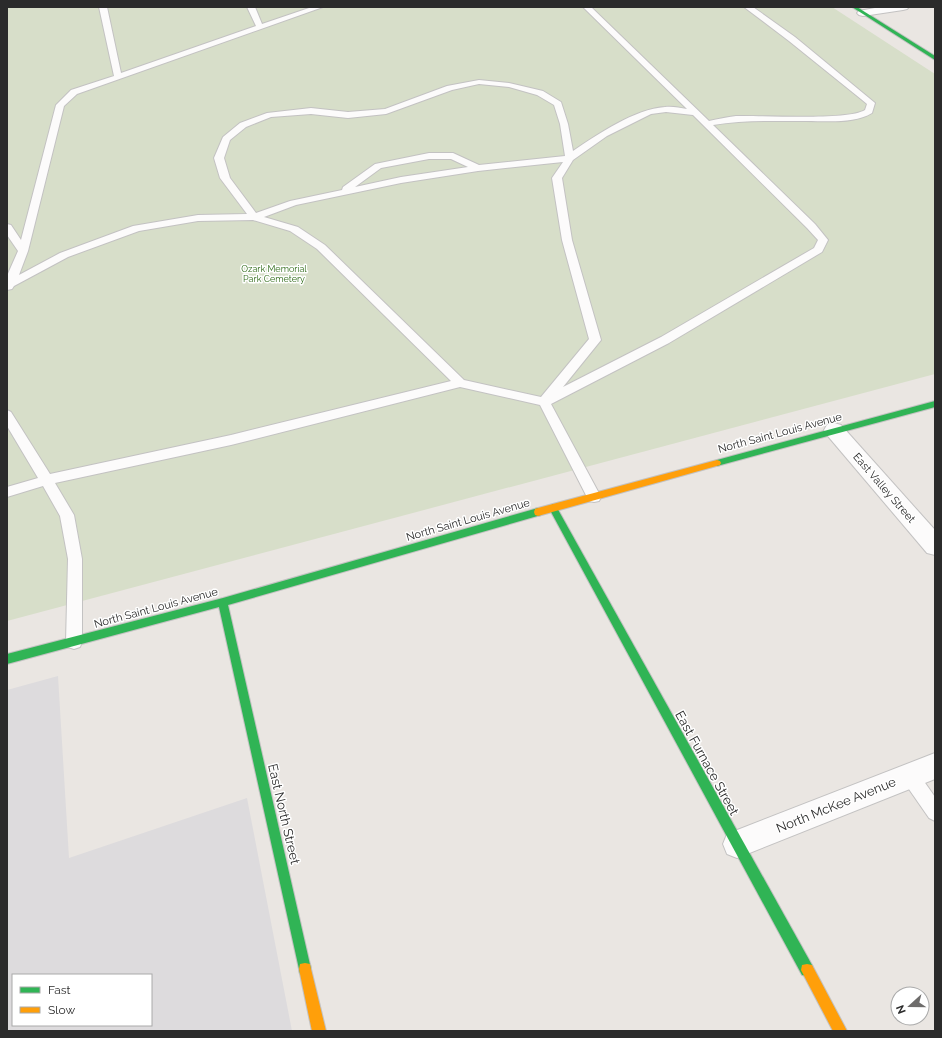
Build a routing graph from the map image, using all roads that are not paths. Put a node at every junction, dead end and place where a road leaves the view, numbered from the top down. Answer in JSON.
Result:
{"nodes":[{"id":1,"x":103,"y":7,"type":"edge"},
{"id":2,"x":251,"y":7,"type":"edge"},
{"id":3,"x":319,"y":7,"type":"edge"},
{"id":4,"x":587,"y":7,"type":"edge"},
{"id":5,"x":748,"y":7,"type":"edge"},
{"id":6,"x":903,"y":7,"type":"edge"},
{"id":7,"x":858,"y":10,"type":"edge"},
{"id":8,"x":260,"y":27,"type":"junction"},
{"id":9,"x":935,"y":58,"type":"edge"},
{"id":10,"x":118,"y":77,"type":"junction"},
{"id":11,"x":695,"y":113,"type":"junction"},
{"id":12,"x":707,"y":124,"type":"junction"},
{"id":13,"x":570,"y":158,"type":"junction"},
{"id":14,"x":478,"y":168,"type":"junction"},
{"id":15,"x":343,"y":191,"type":"junction"},
{"id":16,"x":254,"y":217,"type":"junction"},
{"id":17,"x":7,"y":227,"type":"edge"},
{"id":18,"x":23,"y":251,"type":"junction"},
{"id":19,"x":8,"y":288,"type":"edge"},
{"id":20,"x":460,"y":383,"type":"junction"},
{"id":21,"x":544,"y":402,"type":"junction"},
{"id":22,"x":935,"y":404,"type":"edge"},
{"id":23,"x":7,"y":415,"type":"edge"},
{"id":24,"x":834,"y":430,"type":"junction"},
{"id":25,"x":47,"y":480,"type":"junction"},
{"id":26,"x":7,"y":492,"type":"edge"},
{"id":27,"x":594,"y":497,"type":"junction"},
{"id":28,"x":552,"y":508,"type":"junction"},
{"id":29,"x":935,"y":546,"type":"edge"},
{"id":30,"x":223,"y":602,"type":"junction"},
{"id":31,"x":74,"y":642,"type":"junction"},
{"id":32,"x":7,"y":660,"type":"edge"},
{"id":33,"x":935,"y":766,"type":"edge"},
{"id":34,"x":910,"y":776,"type":"junction"},
{"id":35,"x":935,"y":812,"type":"edge"},
{"id":36,"x":737,"y":844,"type":"junction"},
{"id":37,"x":319,"y":1031,"type":"edge"},
{"id":38,"x":840,"y":1031,"type":"edge"}],
"edges":[{"from":1,"to":10,"type":"lane"},
{"from":2,"to":8,"type":"lane"},
{"from":3,"to":8,"type":"lane"},
{"from":4,"to":11,"type":"lane"},
{"from":5,"to":12,"type":"lane"},
{"from":6,"to":7,"type":"street"},
{"from":7,"to":9,"type":"street"},
{"from":8,"to":10,"type":"lane"},
{"from":10,"to":18,"type":"lane"},
{"from":11,"to":12,"type":"lane"},
{"from":11,"to":13,"type":"lane"},
{"from":12,"to":21,"type":"lane"},
{"from":13,"to":14,"type":"lane"},
{"from":13,"to":16,"type":"lane"},
{"from":13,"to":21,"type":"lane"},
{"from":14,"to":15,"type":"lane"},
{"from":14,"to":15,"type":"lane"},
{"from":15,"to":16,"type":"lane"},
{"from":16,"to":19,"type":"lane"},
{"from":16,"to":20,"type":"lane"},
{"from":17,"to":18,"type":"lane"},
{"from":18,"to":19,"type":"lane"},
{"from":20,"to":21,"type":"lane"},
{"from":20,"to":25,"type":"lane"},
{"from":21,"to":27,"type":"lane"},
{"from":22,"to":24,"type":"street","name":"North Saint Louis Avenue"},
{"from":23,"to":25,"type":"lane"},
{"from":24,"to":27,"type":"street","name":"North Saint Louis Avenue"},
{"from":24,"to":29,"type":"street","name":"East Valley Street"},
{"from":25,"to":26,"type":"lane"},
{"from":25,"to":31,"type":"lane"},
{"from":27,"to":28,"type":"street","name":"North Saint Louis Avenue"},
{"from":28,"to":30,"type":"street","name":"North Saint Louis Avenue"},
{"from":28,"to":36,"type":"street","name":"East Furnace Street"},
{"from":30,"to":31,"type":"street","name":"North Saint Louis Avenue"},
{"from":30,"to":37,"type":"street","name":"East North Street"},
{"from":31,"to":32,"type":"street","name":"North Saint Louis Avenue"},
{"from":33,"to":34,"type":"street","name":"North McKee Avenue"},
{"from":34,"to":35,"type":"lane"},
{"from":34,"to":36,"type":"street","name":"North McKee Avenue"},
{"from":36,"to":38,"type":"street","name":"East Furnace Street"}]}
